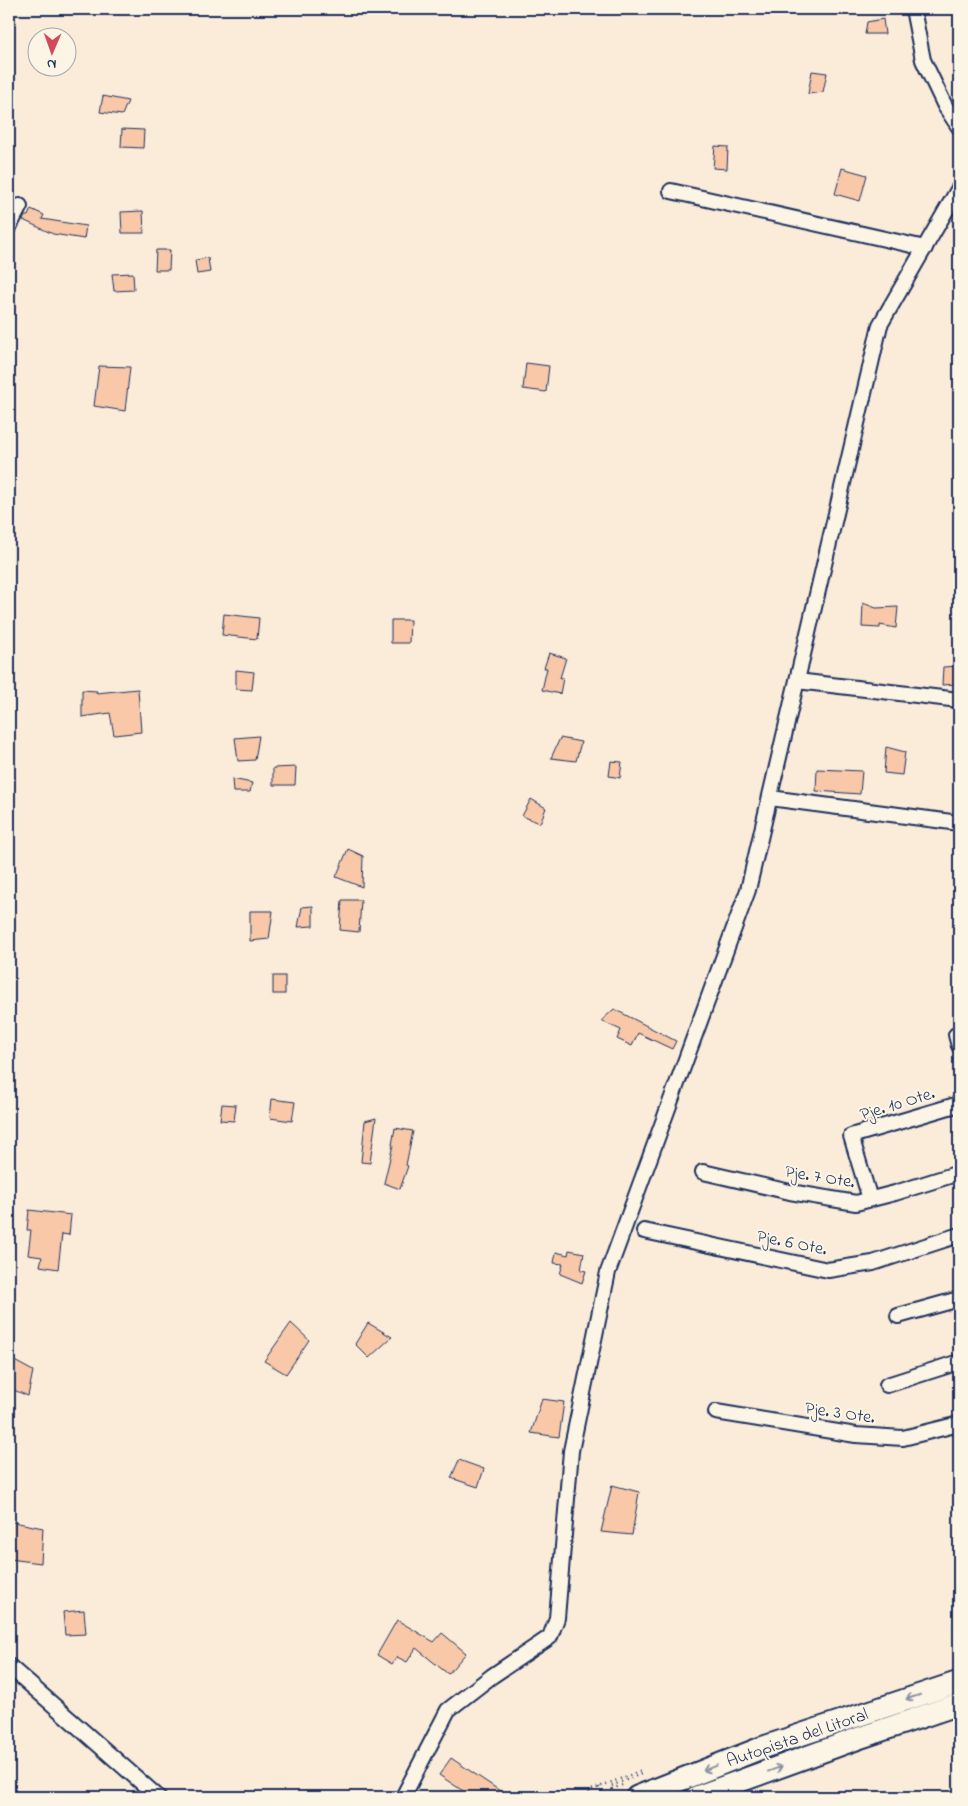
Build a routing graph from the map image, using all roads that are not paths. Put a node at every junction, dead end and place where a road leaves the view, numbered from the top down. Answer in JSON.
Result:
{"nodes":[{"id":1,"x":913,"y":9,"type":"edge"},
{"id":2,"x":959,"y":127,"type":"edge"},
{"id":3,"x":959,"y":188,"type":"edge"},
{"id":4,"x":671,"y":190,"type":"dead end"},
{"id":5,"x":20,"y":206,"type":"dead end"},
{"id":6,"x":9,"y":227,"type":"edge"},
{"id":7,"x":925,"y":248,"type":"junction"},
{"id":8,"x":797,"y":682,"type":"junction"},
{"id":9,"x":959,"y":700,"type":"edge"},
{"id":10,"x":770,"y":798,"type":"junction"},
{"id":11,"x":959,"y":823,"type":"edge"},
{"id":12,"x":959,"y":1104,"type":"edge"},
{"id":13,"x":703,"y":1172,"type":"dead end"},
{"id":14,"x":959,"y":1173,"type":"edge"},
{"id":15,"x":870,"y":1199,"type":"junction"},
{"id":16,"x":644,"y":1231,"type":"dead end"},
{"id":17,"x":959,"y":1235,"type":"edge"},
{"id":18,"x":959,"y":1298,"type":"edge"},
{"id":19,"x":898,"y":1316,"type":"dead end"},
{"id":20,"x":959,"y":1362,"type":"edge"},
{"id":21,"x":887,"y":1385,"type":"dead end"},
{"id":22,"x":716,"y":1412,"type":"dead end"},
{"id":23,"x":959,"y":1424,"type":"edge"},
{"id":24,"x":9,"y":1666,"type":"edge"},
{"id":25,"x":959,"y":1682,"type":"edge"},
{"id":26,"x":959,"y":1704,"type":"edge"},
{"id":27,"x":158,"y":1797,"type":"edge"},
{"id":28,"x":403,"y":1797,"type":"edge"},
{"id":29,"x":637,"y":1797,"type":"edge"},
{"id":30,"x":696,"y":1797,"type":"edge"}],
"edges":[{"from":1,"to":2,"type":"street"},
{"from":3,"to":7,"type":"street"},
{"from":4,"to":7,"type":"street"},
{"from":5,"to":6,"type":"street"},
{"from":7,"to":8,"type":"street"},
{"from":8,"to":9,"type":"street"},
{"from":8,"to":10,"type":"street"},
{"from":10,"to":11,"type":"street"},
{"from":10,"to":28,"type":"street"},
{"from":12,"to":15,"type":"street","name":"Pje. 10 Ote."},
{"from":13,"to":15,"type":"street","name":"Pje. 7 Ote."},
{"from":14,"to":15,"type":"street","name":"Pje. 7 Ote."},
{"from":16,"to":17,"type":"street","name":"Pje. 6 Ote."},
{"from":18,"to":19,"type":"street"},
{"from":20,"to":21,"type":"street"},
{"from":22,"to":23,"type":"street","name":"Pje. 3 Ote."},
{"from":24,"to":27,"type":"street"},
{"from":25,"to":29,"type":"main road","name":"Autopista del Litoral","one_way":true},
{"from":30,"to":26,"type":"main road","one_way":true}]}
